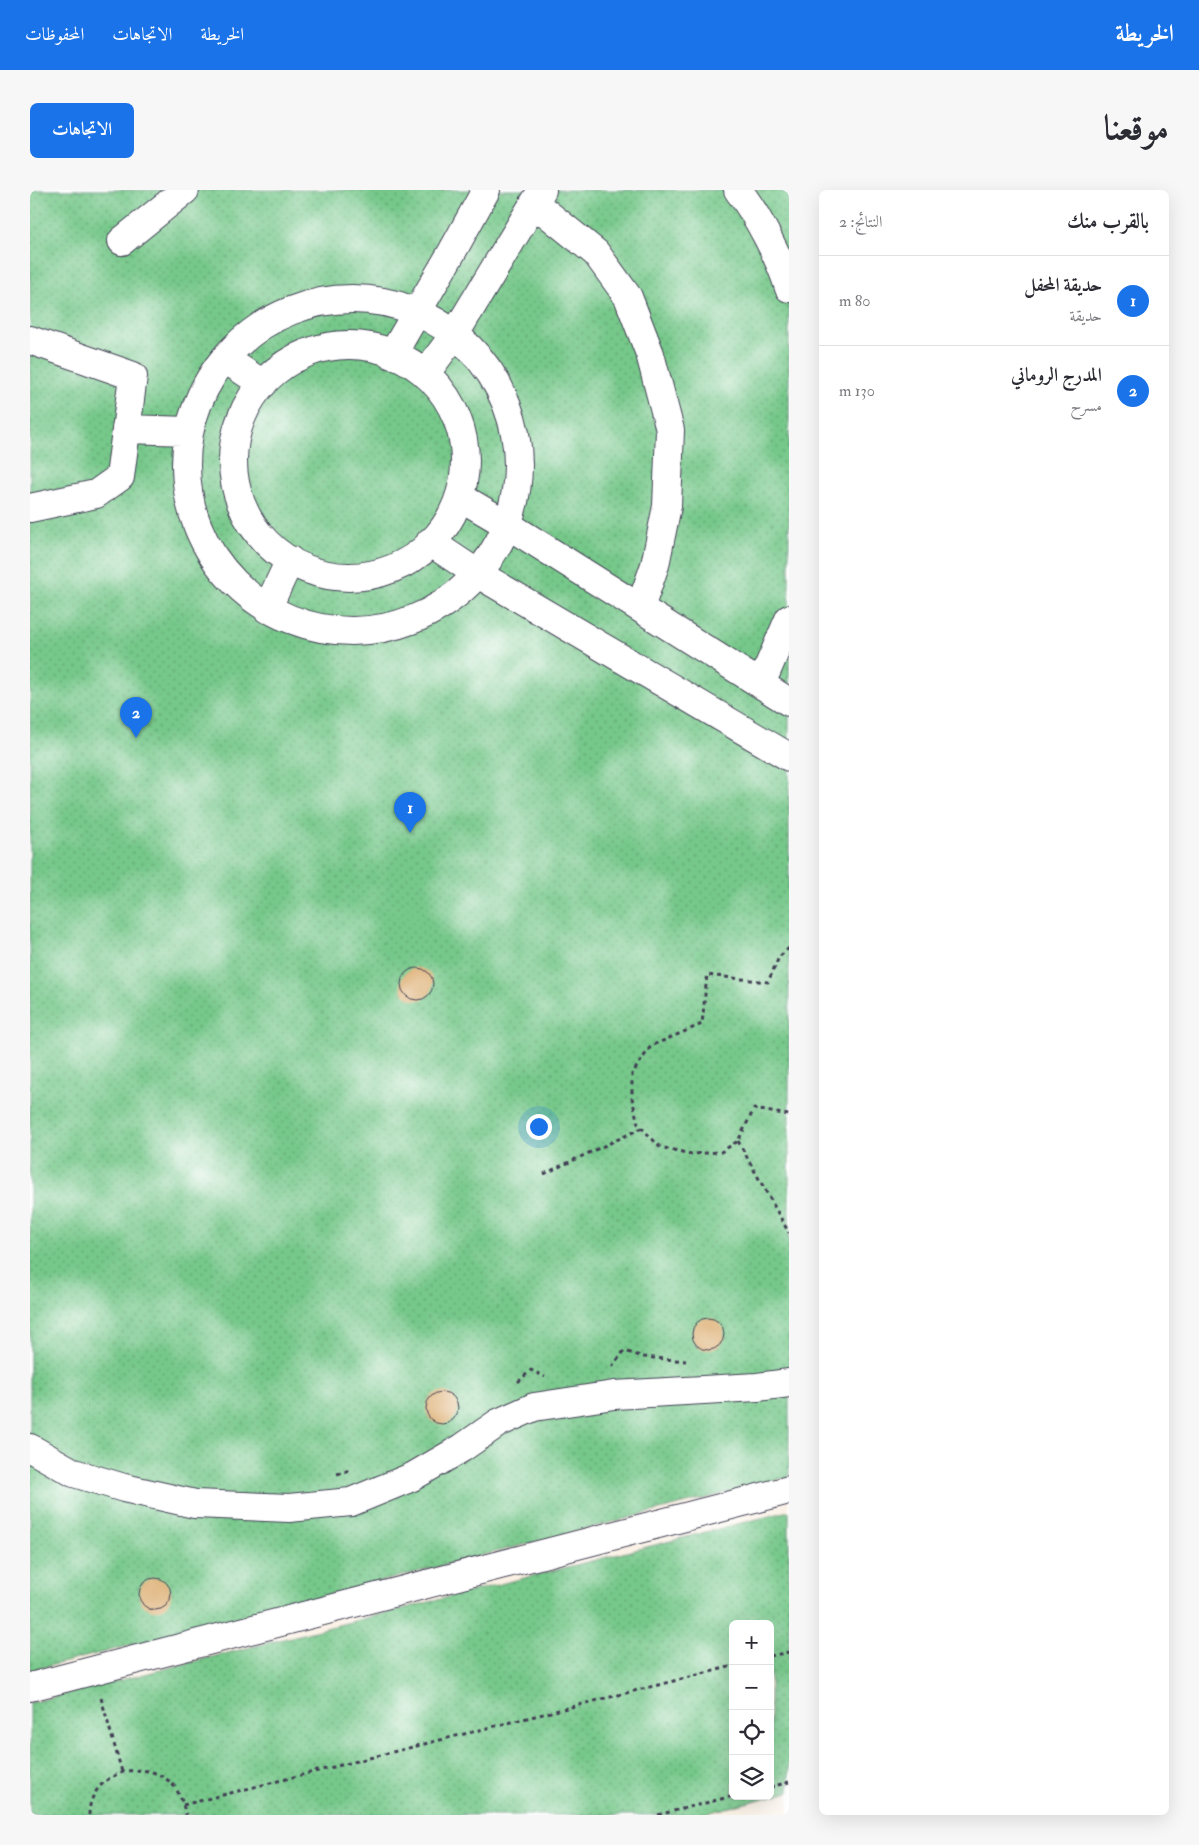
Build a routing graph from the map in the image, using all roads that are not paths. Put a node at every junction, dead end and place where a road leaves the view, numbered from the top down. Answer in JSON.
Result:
{"nodes":[{"id":1,"x":185,"y":190,"type":"edge"},
{"id":2,"x":486,"y":190,"type":"edge"},
{"id":3,"x":738,"y":190,"type":"edge"},
{"id":4,"x":538,"y":197,"type":"edge"},
{"id":5,"x":122,"y":241,"type":"dead end"},
{"id":6,"x":789,"y":288,"type":"edge"},
{"id":7,"x":416,"y":313,"type":"junction"},
{"id":8,"x":455,"y":334,"type":"junction"},
{"id":9,"x":30,"y":340,"type":"edge"},
{"id":10,"x":392,"y":355,"type":"junction"},
{"id":11,"x":225,"y":359,"type":"junction"},
{"id":12,"x":425,"y":374,"type":"junction"},
{"id":13,"x":263,"y":384,"type":"junction"},
{"id":14,"x":126,"y":428,"type":"junction"},
{"id":15,"x":189,"y":431,"type":"junction"},
{"id":16,"x":460,"y":496,"type":"junction"},
{"id":17,"x":30,"y":508,"type":"edge"},
{"id":18,"x":508,"y":525,"type":"junction"},
{"id":19,"x":430,"y":542,"type":"junction"},
{"id":20,"x":290,"y":560,"type":"junction"},
{"id":21,"x":478,"y":574,"type":"junction"},
{"id":22,"x":640,"y":608,"type":"junction"},
{"id":23,"x":267,"y":609,"type":"junction"},
{"id":24,"x":789,"y":619,"type":"edge"},
{"id":25,"x":761,"y":684,"type":"junction"},
{"id":26,"x":789,"y":702,"type":"edge"},
{"id":27,"x":789,"y":757,"type":"edge"},
{"id":28,"x":789,"y":1383,"type":"edge"},
{"id":29,"x":30,"y":1448,"type":"edge"},
{"id":30,"x":789,"y":1490,"type":"edge"},
{"id":31,"x":30,"y":1687,"type":"edge"}],
"edges":[{"from":1,"to":5,"type":"street"},
{"from":2,"to":7,"type":"street"},
{"from":3,"to":6,"type":"street"},
{"from":4,"to":8,"type":"street"},
{"from":4,"to":22,"type":"street"},
{"from":7,"to":8,"type":"street"},
{"from":7,"to":10,"type":"street"},
{"from":7,"to":11,"type":"street"},
{"from":8,"to":12,"type":"street"},
{"from":8,"to":18,"type":"street"},
{"from":9,"to":14,"type":"street"},
{"from":10,"to":12,"type":"street"},
{"from":10,"to":13,"type":"street"},
{"from":11,"to":13,"type":"street"},
{"from":11,"to":15,"type":"street"},
{"from":12,"to":16,"type":"street"},
{"from":13,"to":20,"type":"street"},
{"from":14,"to":15,"type":"street"},
{"from":14,"to":17,"type":"street"},
{"from":15,"to":23,"type":"street"},
{"from":16,"to":18,"type":"street"},
{"from":16,"to":19,"type":"street"},
{"from":18,"to":21,"type":"street"},
{"from":18,"to":22,"type":"street"},
{"from":19,"to":20,"type":"street"},
{"from":19,"to":21,"type":"street"},
{"from":20,"to":23,"type":"street"},
{"from":21,"to":23,"type":"street"},
{"from":21,"to":27,"type":"street"},
{"from":22,"to":25,"type":"street"},
{"from":24,"to":25,"type":"street"},
{"from":25,"to":26,"type":"street"},
{"from":28,"to":29,"type":"street"},
{"from":30,"to":31,"type":"street"}]}
